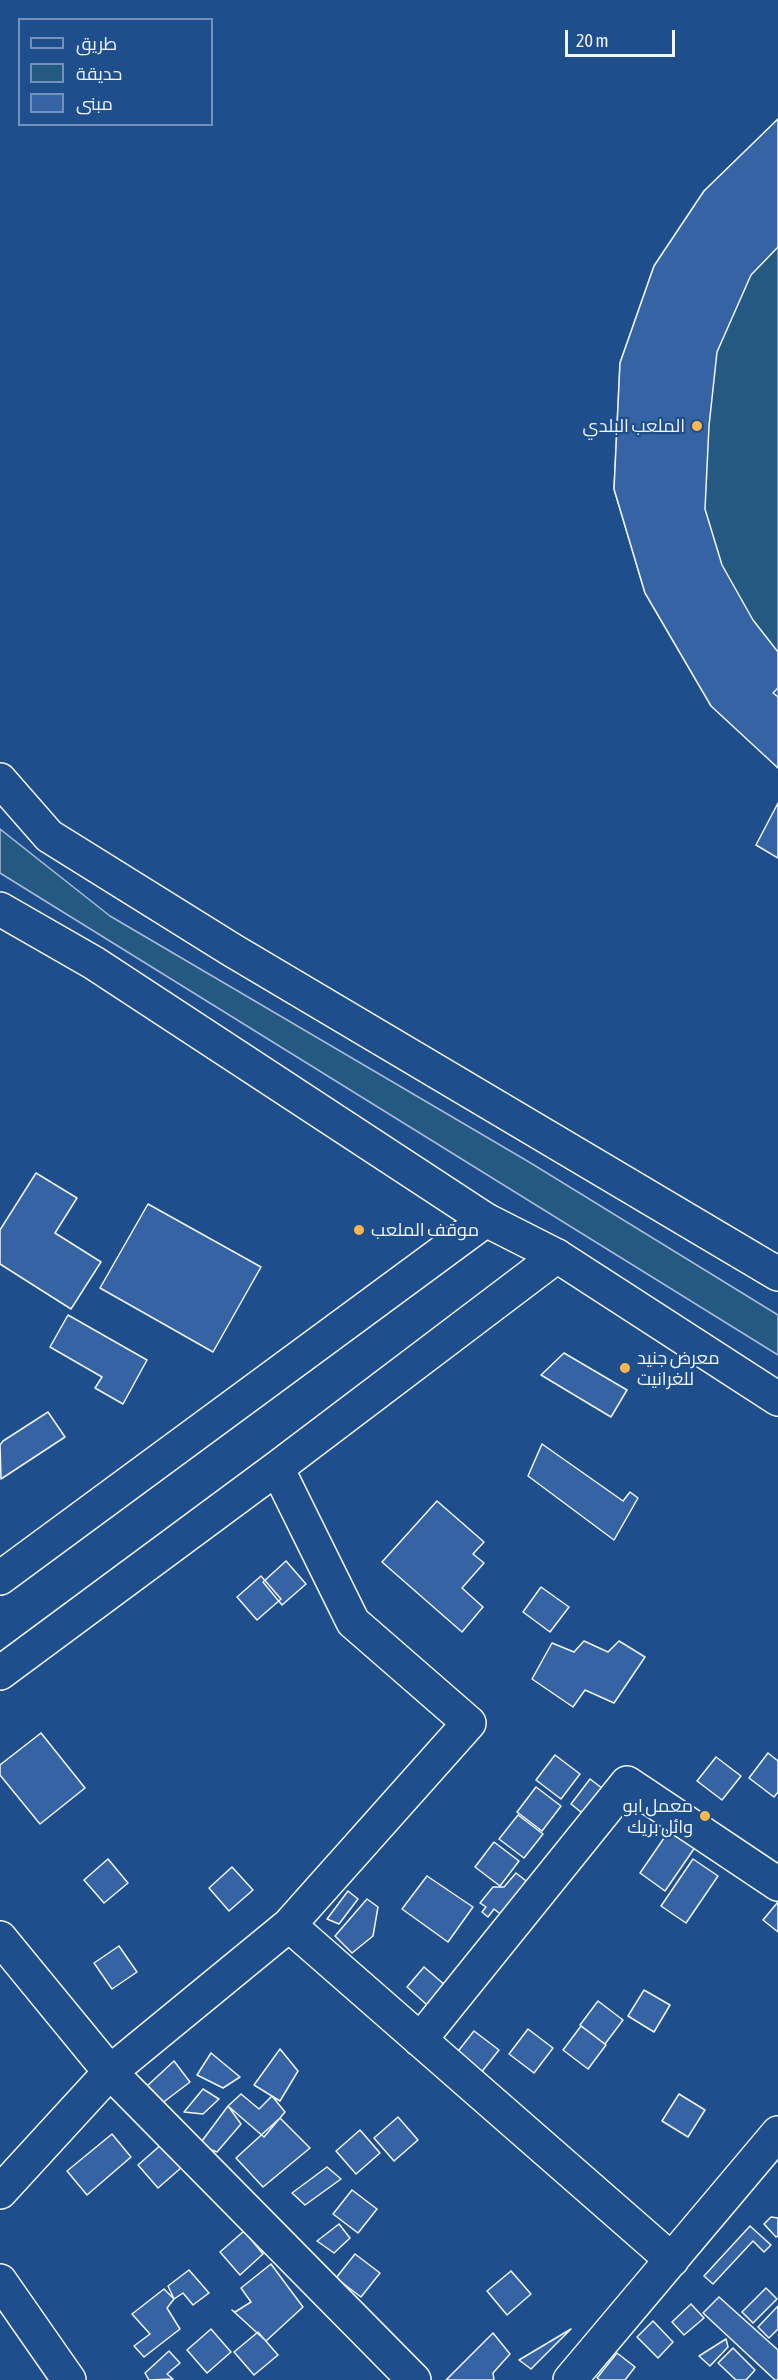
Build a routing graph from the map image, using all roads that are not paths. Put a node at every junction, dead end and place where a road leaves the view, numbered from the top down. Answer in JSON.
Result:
{"nodes":[{"id":1,"x":0,"y":780,"type":"edge"},
{"id":2,"x":0,"y":909,"type":"edge"},
{"id":3,"x":486,"y":1220,"type":"junction"},
{"id":4,"x":557,"y":1256,"type":"junction"},
{"id":5,"x":778,"y":1274,"type":"edge"},
{"id":6,"x":778,"y":1399,"type":"edge"},
{"id":7,"x":277,"y":1468,"type":"junction"},
{"id":8,"x":0,"y":1578,"type":"edge"},
{"id":9,"x":0,"y":1673,"type":"edge"},
{"id":10,"x":778,"y":1884,"type":"edge"},
{"id":11,"x":289,"y":1926,"type":"junction"},
{"id":12,"x":0,"y":1938,"type":"edge"},
{"id":13,"x":420,"y":2040,"type":"junction"},
{"id":14,"x":110,"y":2072,"type":"junction"},
{"id":15,"x":778,"y":2133,"type":"edge"},
{"id":16,"x":0,"y":2192,"type":"edge"},
{"id":17,"x":672,"y":2260,"type":"junction"},
{"id":18,"x":0,"y":2281,"type":"edge"},
{"id":19,"x":69,"y":2380,"type":"edge"},
{"id":20,"x":414,"y":2380,"type":"edge"},
{"id":21,"x":570,"y":2380,"type":"edge"}],
"edges":[{"from":1,"to":5,"type":"street"},
{"from":2,"to":3,"type":"street"},
{"from":3,"to":4,"type":"street"},
{"from":3,"to":8,"type":"street"},
{"from":4,"to":6,"type":"street"},
{"from":4,"to":7,"type":"street"},
{"from":7,"to":9,"type":"street"},
{"from":7,"to":11,"type":"street"},
{"from":10,"to":13,"type":"street"},
{"from":11,"to":13,"type":"street"},
{"from":11,"to":14,"type":"street"},
{"from":12,"to":14,"type":"street"},
{"from":13,"to":17,"type":"street"},
{"from":14,"to":16,"type":"street"},
{"from":14,"to":20,"type":"street"},
{"from":15,"to":17,"type":"street"},
{"from":17,"to":21,"type":"street"},
{"from":18,"to":19,"type":"street"}]}
